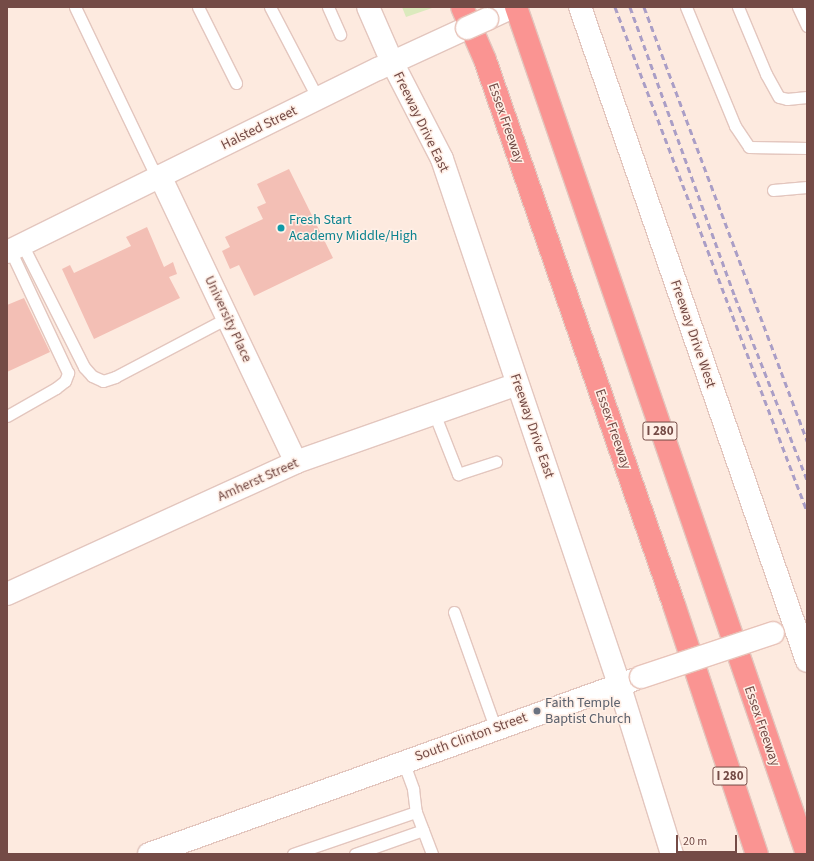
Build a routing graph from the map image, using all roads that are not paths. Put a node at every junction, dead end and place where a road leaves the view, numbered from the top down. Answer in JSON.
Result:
{"nodes":[{"id":1,"x":75,"y":7,"type":"edge"},
{"id":2,"x":198,"y":7,"type":"edge"},
{"id":3,"x":270,"y":7,"type":"edge"},
{"id":4,"x":328,"y":7,"type":"edge"},
{"id":5,"x":368,"y":7,"type":"edge"},
{"id":6,"x":462,"y":7,"type":"edge"},
{"id":7,"x":515,"y":7,"type":"edge"},
{"id":8,"x":580,"y":7,"type":"edge"},
{"id":9,"x":686,"y":7,"type":"edge"},
{"id":10,"x":738,"y":7,"type":"edge"},
{"id":11,"x":798,"y":7,"type":"edge"},
{"id":12,"x":807,"y":26,"type":"edge"},
{"id":13,"x":340,"y":34,"type":"dead end"},
{"id":14,"x":392,"y":62,"type":"junction"},
{"id":15,"x":236,"y":84,"type":"dead end"},
{"id":16,"x":807,"y":97,"type":"edge"},
{"id":17,"x":318,"y":99,"type":"junction"},
{"id":18,"x":807,"y":148,"type":"edge"},
{"id":19,"x":158,"y":177,"type":"junction"},
{"id":20,"x":807,"y":187,"type":"edge"},
{"id":21,"x":773,"y":190,"type":"dead end"},
{"id":22,"x":13,"y":249,"type":"edge"},
{"id":23,"x":227,"y":318,"type":"junction"},
{"id":24,"x":517,"y":384,"type":"junction"},
{"id":25,"x":434,"y":413,"type":"junction"},
{"id":26,"x":7,"y":416,"type":"edge"},
{"id":27,"x":296,"y":462,"type":"junction"},
{"id":28,"x":496,"y":462,"type":"dead end"},
{"id":29,"x":7,"y":594,"type":"edge"},
{"id":30,"x":454,"y":612,"type":"dead end"},
{"id":31,"x":803,"y":623,"type":"edge"},
{"id":32,"x":807,"y":661,"type":"edge"},
{"id":33,"x":620,"y":684,"type":"junction"},
{"id":34,"x":495,"y":727,"type":"junction"},
{"id":35,"x":403,"y":761,"type":"junction"},
{"id":36,"x":416,"y":812,"type":"junction"},
{"id":37,"x":423,"y":830,"type":"junction"},
{"id":38,"x":149,"y":854,"type":"edge"},
{"id":39,"x":293,"y":854,"type":"edge"},
{"id":40,"x":355,"y":854,"type":"edge"},
{"id":41,"x":432,"y":854,"type":"edge"},
{"id":42,"x":672,"y":854,"type":"edge"},
{"id":43,"x":757,"y":854,"type":"edge"},
{"id":44,"x":807,"y":854,"type":"edge"}],
"edges":[{"from":1,"to":19,"type":"lane"},
{"from":2,"to":15,"type":"lane"},
{"from":3,"to":17,"type":"lane"},
{"from":4,"to":13,"type":"lane"},
{"from":5,"to":14,"type":"street","name":"Freeway Drive East"},
{"from":6,"to":43,"type":"highway","name":"Essex Freeway","number":"I 280"},
{"from":7,"to":14,"type":"street","name":"Halsted Street","bridge":true},
{"from":7,"to":44,"type":"highway","name":"Essex Freeway","number":"I 280"},
{"from":8,"to":31,"type":"street","name":"Freeway Drive West"},
{"from":9,"to":18,"type":"lane"},
{"from":10,"to":16,"type":"lane"},
{"from":11,"to":12,"type":"lane"},
{"from":14,"to":17,"type":"street","name":"Halsted Street"},
{"from":14,"to":24,"type":"street","name":"Freeway Drive East"},
{"from":17,"to":19,"type":"street","name":"Halsted Street"},
{"from":19,"to":22,"type":"street","name":"Halsted Street"},
{"from":19,"to":23,"type":"street","name":"University Place"},
{"from":20,"to":21,"type":"lane"},
{"from":22,"to":23,"type":"lane"},
{"from":22,"to":26,"type":"lane"},
{"from":23,"to":27,"type":"street","name":"University Place"},
{"from":24,"to":25,"type":"street","name":"Amherst Street"},
{"from":24,"to":33,"type":"street","name":"Freeway Drive East"},
{"from":25,"to":27,"type":"street","name":"Amherst Street"},
{"from":25,"to":28,"type":"lane"},
{"from":27,"to":29,"type":"street","name":"Amherst Street"},
{"from":30,"to":34,"type":"lane"},
{"from":31,"to":32,"type":"street","name":"Freeway Drive West"},
{"from":31,"to":33,"type":"street","name":"South Clinton Street","bridge":true},
{"from":33,"to":34,"type":"street","name":"South Clinton Street"},
{"from":33,"to":42,"type":"street","name":"Freeway Drive East"},
{"from":34,"to":35,"type":"street","name":"South Clinton Street"},
{"from":35,"to":36,"type":"lane"},
{"from":35,"to":38,"type":"street","name":"South Clinton Street"},
{"from":36,"to":37,"type":"lane"},
{"from":36,"to":39,"type":"lane"},
{"from":37,"to":40,"type":"lane"},
{"from":37,"to":41,"type":"lane"}]}
